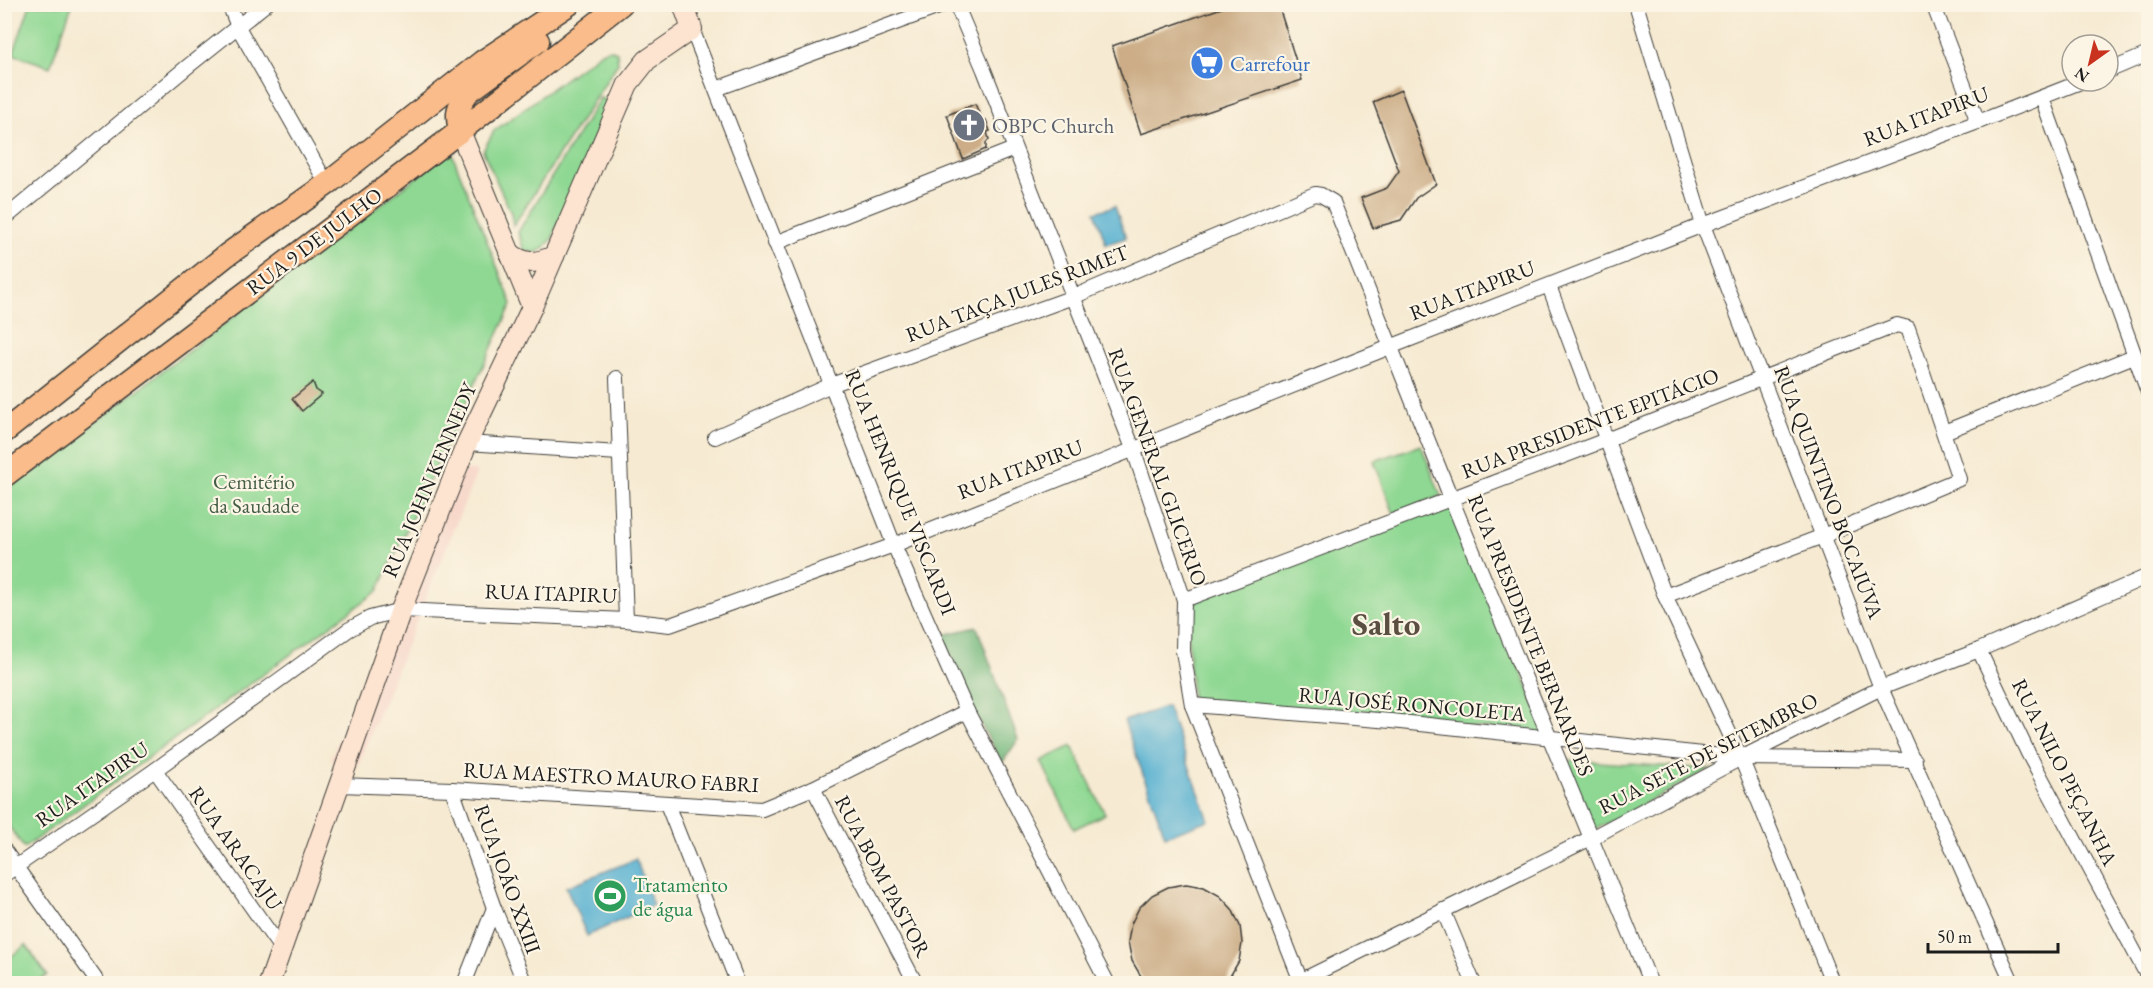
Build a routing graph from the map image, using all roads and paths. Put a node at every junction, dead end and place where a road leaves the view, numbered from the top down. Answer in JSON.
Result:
{"nodes":[{"id":1,"x":229,"y":4,"type":"edge"},
{"id":2,"x":266,"y":4,"type":"edge"},
{"id":3,"x":621,"y":4,"type":"edge"},
{"id":4,"x":683,"y":4,"type":"edge"},
{"id":5,"x":947,"y":4,"type":"edge"},
{"id":6,"x":956,"y":4,"type":"edge"},
{"id":7,"x":1636,"y":4,"type":"edge"},
{"id":8,"x":1933,"y":4,"type":"edge"},
{"id":9,"x":562,"y":8,"type":"edge"},
{"id":10,"x":238,"y":27,"type":"junction"},
{"id":11,"x":692,"y":29,"type":"junction"},
{"id":12,"x":2148,"y":54,"type":"edge"},
{"id":13,"x":2120,"y":66,"type":"edge"},
{"id":14,"x":716,"y":89,"type":"junction"},
{"id":15,"x":2060,"y":91,"type":"edge"},
{"id":16,"x":2042,"y":98,"type":"junction"},
{"id":17,"x":1978,"y":122,"type":"junction"},
{"id":18,"x":460,"y":131,"type":"junction"},
{"id":19,"x":1014,"y":149,"type":"junction"},
{"id":20,"x":327,"y":184,"type":"junction"},
{"id":21,"x":1333,"y":202,"type":"joint"},
{"id":22,"x":4,"y":219,"type":"edge"},
{"id":23,"x":1702,"y":225,"type":"junction"},
{"id":24,"x":775,"y":243,"type":"junction"},
{"id":25,"x":509,"y":252,"type":"junction"},
{"id":26,"x":554,"y":256,"type":"junction"},
{"id":27,"x":1549,"y":286,"type":"junction"},
{"id":28,"x":1073,"y":297,"type":"junction"},
{"id":29,"x":532,"y":307,"type":"junction"},
{"id":30,"x":1390,"y":347,"type":"junction"},
{"id":31,"x":2134,"y":356,"type":"junction"},
{"id":32,"x":616,"y":378,"type":"dead end"},
{"id":33,"x":1764,"y":380,"type":"junction"},
{"id":34,"x":831,"y":384,"type":"junction"},
{"id":35,"x":2148,"y":392,"type":"edge"},
{"id":36,"x":4,"y":432,"type":"edge"},
{"id":37,"x":1944,"y":432,"type":"junction"},
{"id":38,"x":715,"y":437,"type":"dead end"},
{"id":39,"x":1606,"y":440,"type":"junction"},
{"id":40,"x":467,"y":443,"type":"junction"},
{"id":41,"x":1134,"y":451,"type":"junction"},
{"id":42,"x":619,"y":453,"type":"junction"},
{"id":43,"x":4,"y":476,"type":"edge"},
{"id":44,"x":1451,"y":498,"type":"junction"},
{"id":45,"x":1823,"y":536,"type":"junction"},
{"id":46,"x":894,"y":545,"type":"junction"},
{"id":47,"x":2148,"y":576,"type":"edge"},
{"id":48,"x":1665,"y":596,"type":"junction"},
{"id":49,"x":1184,"y":600,"type":"junction"},
{"id":50,"x":400,"y":610,"type":"junction"},
{"id":51,"x":626,"y":620,"type":"junction"},
{"id":52,"x":1979,"y":650,"type":"junction"},
{"id":53,"x":1881,"y":688,"type":"junction"},
{"id":54,"x":1192,"y":705,"type":"junction"},
{"id":55,"x":967,"y":711,"type":"junction"},
{"id":56,"x":1551,"y":738,"type":"junction"},
{"id":57,"x":1741,"y":758,"type":"junction"},
{"id":58,"x":1915,"y":760,"type":"junction"},
{"id":59,"x":155,"y":770,"type":"junction"},
{"id":60,"x":339,"y":785,"type":"junction"},
{"id":61,"x":813,"y":788,"type":"junction"},
{"id":62,"x":452,"y":789,"type":"junction"},
{"id":63,"x":667,"y":804,"type":"junction"},
{"id":64,"x":1591,"y":837,"type":"junction"},
{"id":65,"x":4,"y":850,"type":"edge"},
{"id":66,"x":16,"y":866,"type":"junction"},
{"id":67,"x":4,"y":875,"type":"edge"},
{"id":68,"x":494,"y":908,"type":"junction"},
{"id":69,"x":1443,"y":910,"type":"junction"},
{"id":70,"x":282,"y":950,"type":"junction"},
{"id":71,"x":2148,"y":977,"type":"edge"},
{"id":72,"x":1299,"y":982,"type":"edge"},
{"id":73,"x":99,"y":984,"type":"edge"},
{"id":74,"x":270,"y":984,"type":"edge"},
{"id":75,"x":464,"y":984,"type":"edge"},
{"id":76,"x":525,"y":984,"type":"edge"},
{"id":77,"x":738,"y":984,"type":"edge"},
{"id":78,"x":916,"y":984,"type":"edge"},
{"id":79,"x":1108,"y":984,"type":"edge"},
{"id":80,"x":1474,"y":984,"type":"edge"},
{"id":81,"x":1651,"y":984,"type":"edge"},
{"id":82,"x":1833,"y":984,"type":"edge"},
{"id":83,"x":2013,"y":984,"type":"edge"}],
"edges":[{"from":1,"to":10,"type":"street"},
{"from":2,"to":10,"type":"street"},
{"from":3,"to":18,"type":"main road","name":"RUA 9 DE JULHO"},
{"from":4,"to":11,"type":"street","name":"RUA HENRIQUE VISCARDI"},
{"from":5,"to":14,"type":"street"},
{"from":6,"to":19,"type":"street","name":"RUA GENERAL GLICERIO"},
{"from":7,"to":23,"type":"street","name":"RUA QUINTINO BOCAIÚVA"},
{"from":8,"to":17,"type":"street"},
{"from":9,"to":18,"type":"main road"},
{"from":9,"to":20,"type":"main road","name":"RUA 9 DE JULHO"},
{"from":10,"to":20,"type":"street"},
{"from":10,"to":22,"type":"street"},
{"from":11,"to":14,"type":"street","name":"RUA HENRIQUE VISCARDI"},
{"from":11,"to":26,"type":"street","name":"RUA JOHN KENNEDY"},
{"from":12,"to":13,"type":"street"},
{"from":14,"to":24,"type":"street","name":"RUA HENRIQUE VISCARDI"},
{"from":15,"to":16,"type":"street","name":"RUA ITAPIRU"},
{"from":16,"to":17,"type":"street","name":"RUA ITAPIRU"},
{"from":16,"to":31,"type":"street"},
{"from":17,"to":23,"type":"street","name":"RUA ITAPIRU"},
{"from":18,"to":25,"type":"street"},
{"from":18,"to":43,"type":"main road","name":"RUA 9 DE JULHO"},
{"from":19,"to":24,"type":"street"},
{"from":19,"to":28,"type":"street","name":"RUA GENERAL GLICERIO"},
{"from":20,"to":36,"type":"main road","name":"RUA 9 DE JULHO"},
{"from":21,"to":28,"type":"street","name":"RUA TAÇA JULES RIMET"},
{"from":21,"to":30,"type":"street","name":"RUA PRESIDENTE BERNARDES"},
{"from":23,"to":27,"type":"street","name":"RUA ITAPIRU"},
{"from":23,"to":33,"type":"street","name":"RUA QUINTINO BOCAIÚVA"},
{"from":24,"to":34,"type":"street","name":"RUA HENRIQUE VISCARDI"},
{"from":25,"to":26,"type":"street"},
{"from":25,"to":29,"type":"street"},
{"from":26,"to":29,"type":"street","name":"RUA JOHN KENNEDY"},
{"from":27,"to":30,"type":"street","name":"RUA ITAPIRU"},
{"from":27,"to":39,"type":"street"},
{"from":28,"to":34,"type":"street","name":"RUA TAÇA JULES RIMET"},
{"from":28,"to":41,"type":"street","name":"RUA GENERAL GLICERIO"},
{"from":29,"to":40,"type":"street","name":"RUA JOHN KENNEDY"},
{"from":30,"to":41,"type":"street","name":"RUA ITAPIRU"},
{"from":30,"to":44,"type":"street","name":"RUA PRESIDENTE BERNARDES"},
{"from":31,"to":35,"type":"street"},
{"from":31,"to":37,"type":"street"},
{"from":32,"to":42,"type":"street"},
{"from":33,"to":37,"type":"street","name":"RUA PRESIDENTE EPITÁCIO"},
{"from":33,"to":39,"type":"street","name":"RUA PRESIDENTE EPITÁCIO"},
{"from":33,"to":45,"type":"street","name":"RUA QUINTINO BOCAIÚVA"},
{"from":34,"to":38,"type":"street","name":"RUA TAÇA JULES RIMET"},
{"from":34,"to":46,"type":"street","name":"RUA HENRIQUE VISCARDI"},
{"from":37,"to":45,"type":"street"},
{"from":39,"to":44,"type":"street","name":"RUA PRESIDENTE EPITÁCIO"},
{"from":39,"to":48,"type":"street"},
{"from":40,"to":42,"type":"street"},
{"from":40,"to":50,"type":"street","name":"RUA JOHN KENNEDY"},
{"from":41,"to":46,"type":"street","name":"RUA ITAPIRU"},
{"from":41,"to":49,"type":"street","name":"RUA GENERAL GLICERIO"},
{"from":42,"to":51,"type":"street"},
{"from":44,"to":49,"type":"street","name":"RUA PRESIDENTE EPITÁCIO"},
{"from":44,"to":56,"type":"street","name":"RUA PRESIDENTE BERNARDES"},
{"from":45,"to":48,"type":"street"},
{"from":45,"to":53,"type":"street","name":"RUA QUINTINO BOCAIÚVA"},
{"from":46,"to":51,"type":"street","name":"RUA ITAPIRU"},
{"from":46,"to":55,"type":"street","name":"RUA HENRIQUE VISCARDI"},
{"from":47,"to":52,"type":"street","name":"RUA SETE DE SETEMBRO"},
{"from":48,"to":57,"type":"street"},
{"from":49,"to":54,"type":"street","name":"RUA GENERAL GLICERIO"},
{"from":50,"to":51,"type":"street","name":"RUA ITAPIRU"},
{"from":50,"to":59,"type":"street","name":"RUA ITAPIRU"},
{"from":50,"to":60,"type":"street","name":"RUA JOHN KENNEDY"},
{"from":52,"to":53,"type":"street","name":"RUA SETE DE SETEMBRO"},
{"from":52,"to":71,"type":"street","name":"RUA NILO PEÇANHA"},
{"from":53,"to":57,"type":"street","name":"RUA SETE DE SETEMBRO"},
{"from":53,"to":58,"type":"street","name":"RUA QUINTINO BOCAIÚVA"},
{"from":54,"to":56,"type":"street","name":"RUA JOSÉ RONCOLETA"},
{"from":54,"to":72,"type":"street","name":"RUA GENERAL GLICERIO"},
{"from":55,"to":61,"type":"street","name":"RUA MAESTRO MAURO FABRI"},
{"from":55,"to":79,"type":"street","name":"RUA HENRIQUE VISCARDI"},
{"from":56,"to":57,"type":"street","name":"RUA JOSÉ RONCOLETA"},
{"from":56,"to":64,"type":"street","name":"RUA PRESIDENTE BERNARDES"},
{"from":57,"to":58,"type":"street","name":"RUA JOSÉ RONCOLETA"},
{"from":57,"to":64,"type":"street","name":"RUA SETE DE SETEMBRO"},
{"from":57,"to":82,"type":"street"},
{"from":58,"to":83,"type":"street","name":"RUA QUINTINO BOCAIÚVA"},
{"from":59,"to":66,"type":"street","name":"RUA ITAPIRU"},
{"from":59,"to":70,"type":"street","name":"RUA ARACAJU"},
{"from":60,"to":62,"type":"street","name":"RUA MAESTRO MAURO FABRI"},
{"from":60,"to":70,"type":"street","name":"RUA JOHN KENNEDY"},
{"from":61,"to":63,"type":"street","name":"RUA MAESTRO MAURO FABRI"},
{"from":61,"to":78,"type":"street","name":"RUA BOM PASTOR"},
{"from":62,"to":63,"type":"street","name":"RUA MAESTRO MAURO FABRI"},
{"from":62,"to":68,"type":"street","name":"RUA JOÃO XXIII"},
{"from":63,"to":77,"type":"street"},
{"from":64,"to":69,"type":"street","name":"RUA SETE DE SETEMBRO"},
{"from":64,"to":81,"type":"street","name":"RUA PRESIDENTE BERNARDES"},
{"from":65,"to":66,"type":"street"},
{"from":66,"to":67,"type":"street","name":"RUA ITAPIRU"},
{"from":66,"to":73,"type":"street"},
{"from":68,"to":75,"type":"street"},
{"from":68,"to":76,"type":"street","name":"RUA JOÃO XXIII"},
{"from":69,"to":72,"type":"street","name":"RUA SETE DE SETEMBRO"},
{"from":69,"to":80,"type":"street"},
{"from":70,"to":74,"type":"street","name":"RUA JOHN KENNEDY"}]}
